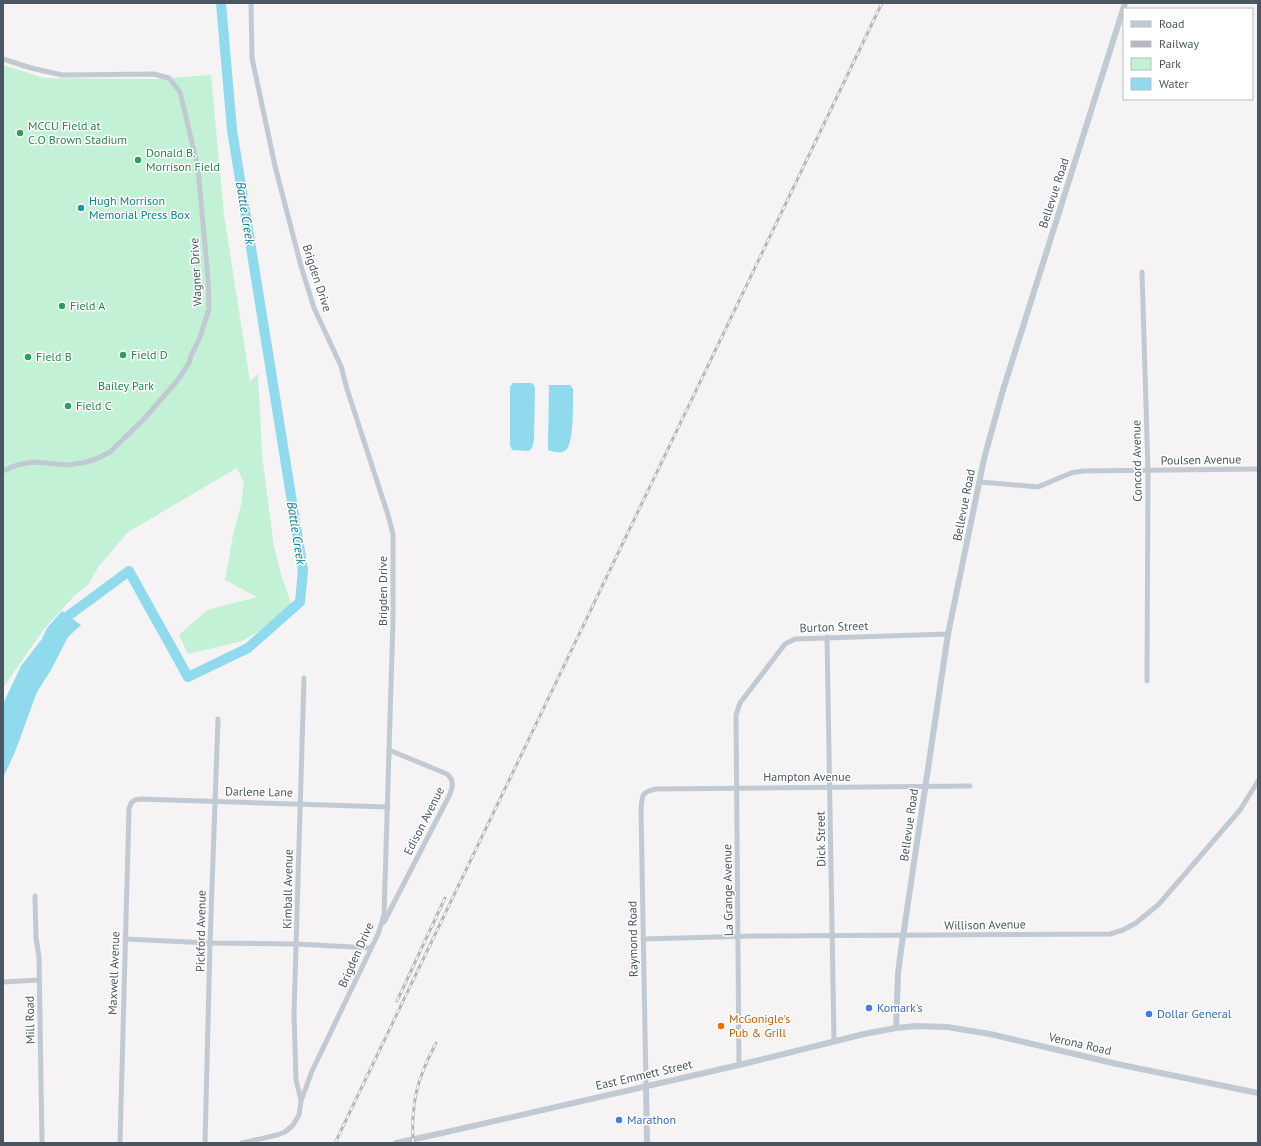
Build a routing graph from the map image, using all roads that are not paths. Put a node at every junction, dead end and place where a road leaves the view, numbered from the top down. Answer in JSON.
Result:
{"nodes":[{"id":1,"x":251,"y":3,"type":"edge"},
{"id":2,"x":1123,"y":9,"type":"edge"},
{"id":3,"x":3,"y":59,"type":"edge"},
{"id":4,"x":1142,"y":272,"type":"dead end"},
{"id":5,"x":1258,"y":469,"type":"edge"},
{"id":6,"x":3,"y":471,"type":"edge"},
{"id":7,"x":1148,"y":471,"type":"junction"},
{"id":8,"x":980,"y":482,"type":"junction"},
{"id":9,"x":948,"y":634,"type":"junction"},
{"id":10,"x":826,"y":637,"type":"junction"},
{"id":11,"x":304,"y":678,"type":"dead end"},
{"id":12,"x":1147,"y":681,"type":"dead end"},
{"id":13,"x":736,"y":715,"type":"joint"},
{"id":14,"x":218,"y":719,"type":"dead end"},
{"id":15,"x":389,"y":750,"type":"junction"},
{"id":16,"x":1258,"y":781,"type":"edge"},
{"id":17,"x":970,"y":786,"type":"dead end"},
{"id":18,"x":830,"y":787,"type":"junction"},
{"id":19,"x":925,"y":787,"type":"junction"},
{"id":20,"x":736,"y":788,"type":"junction"},
{"id":21,"x":645,"y":792,"type":"joint"},
{"id":22,"x":215,"y":801,"type":"junction"},
{"id":23,"x":131,"y":803,"type":"joint"},
{"id":24,"x":301,"y":803,"type":"junction"},
{"id":25,"x":388,"y":807,"type":"junction"},
{"id":26,"x":35,"y":896,"type":"dead end"},
{"id":27,"x":378,"y":934,"type":"junction"},
{"id":28,"x":904,"y":935,"type":"junction"},
{"id":29,"x":832,"y":936,"type":"junction"},
{"id":30,"x":738,"y":937,"type":"junction"},
{"id":31,"x":125,"y":939,"type":"junction"},
{"id":32,"x":643,"y":939,"type":"junction"},
{"id":33,"x":210,"y":943,"type":"junction"},
{"id":34,"x":297,"y":944,"type":"junction"},
{"id":35,"x":371,"y":948,"type":"junction"},
{"id":36,"x":39,"y":980,"type":"junction"},
{"id":37,"x":3,"y":982,"type":"edge"},
{"id":38,"x":896,"y":1028,"type":"junction"},
{"id":39,"x":834,"y":1041,"type":"junction"},
{"id":40,"x":739,"y":1065,"type":"junction"},
{"id":41,"x":646,"y":1086,"type":"junction"},
{"id":42,"x":1258,"y":1093,"type":"edge"},
{"id":43,"x":301,"y":1101,"type":"junction"},
{"id":44,"x":42,"y":1143,"type":"edge"},
{"id":45,"x":120,"y":1143,"type":"edge"},
{"id":46,"x":205,"y":1143,"type":"edge"},
{"id":47,"x":242,"y":1143,"type":"edge"},
{"id":48,"x":396,"y":1143,"type":"edge"},
{"id":49,"x":648,"y":1143,"type":"edge"}],
"edges":[{"from":1,"to":15,"type":"street","name":"Brigden Drive"},
{"from":2,"to":8,"type":"street","name":"Bellevue Road"},
{"from":3,"to":6,"type":"street","name":"Wagner Drive"},
{"from":4,"to":7,"type":"street","name":"Concord Avenue"},
{"from":5,"to":7,"type":"street","name":"Poulsen Avenue"},
{"from":7,"to":8,"type":"street","name":"Poulsen Avenue"},
{"from":7,"to":12,"type":"street","name":"Concord Avenue"},
{"from":8,"to":9,"type":"street","name":"Bellevue Road"},
{"from":9,"to":10,"type":"street","name":"Burton Street"},
{"from":9,"to":19,"type":"street","name":"Bellevue Road"},
{"from":10,"to":13,"type":"street","name":"Burton Street"},
{"from":10,"to":18,"type":"street","name":"Dick Street"},
{"from":11,"to":24,"type":"street","name":"Kimball Avenue"},
{"from":13,"to":20,"type":"street","name":"La Grange Avenue"},
{"from":14,"to":22,"type":"street","name":"Pickford Avenue"},
{"from":15,"to":25,"type":"street","name":"Brigden Drive"},
{"from":15,"to":27,"type":"street","name":"Edison Avenue"},
{"from":16,"to":28,"type":"street","name":"Willison Avenue"},
{"from":17,"to":19,"type":"street","name":"Hampton Avenue"},
{"from":18,"to":19,"type":"street","name":"Hampton Avenue"},
{"from":18,"to":20,"type":"street","name":"Hampton Avenue"},
{"from":18,"to":29,"type":"street","name":"Dick Street"},
{"from":19,"to":28,"type":"street","name":"Bellevue Road"},
{"from":20,"to":21,"type":"street","name":"Hampton Avenue"},
{"from":20,"to":30,"type":"street","name":"La Grange Avenue"},
{"from":21,"to":32,"type":"street","name":"Raymond Road"},
{"from":22,"to":23,"type":"street","name":"Darlene Lane"},
{"from":22,"to":24,"type":"street","name":"Darlene Lane"},
{"from":22,"to":33,"type":"street","name":"Pickford Avenue"},
{"from":23,"to":31,"type":"street","name":"Maxwell Avenue"},
{"from":24,"to":25,"type":"street","name":"Darlene Lane"},
{"from":24,"to":34,"type":"street","name":"Kimball Avenue"},
{"from":25,"to":27,"type":"street","name":"Brigden Drive"},
{"from":26,"to":36,"type":"street","name":"Mill Road"},
{"from":27,"to":35,"type":"street","name":"Brigden Drive"},
{"from":28,"to":29,"type":"street","name":"Willison Avenue"},
{"from":28,"to":38,"type":"street","name":"Bellevue Road"},
{"from":29,"to":30,"type":"street","name":"Willison Avenue"},
{"from":29,"to":39,"type":"street","name":"Dick Street"},
{"from":30,"to":32,"type":"street","name":"Willison Avenue"},
{"from":30,"to":40,"type":"street","name":"La Grange Avenue"},
{"from":31,"to":33,"type":"street"},
{"from":31,"to":45,"type":"street","name":"Maxwell Avenue"},
{"from":32,"to":41,"type":"street","name":"Raymond Road"},
{"from":33,"to":34,"type":"street"},
{"from":33,"to":46,"type":"street","name":"Pickford Avenue"},
{"from":34,"to":35,"type":"street"},
{"from":34,"to":43,"type":"street","name":"Kimball Avenue"},
{"from":35,"to":43,"type":"street","name":"Brigden Drive"},
{"from":36,"to":37,"type":"street"},
{"from":36,"to":44,"type":"street","name":"Mill Road"},
{"from":38,"to":39,"type":"street","name":"East Emmett Street"},
{"from":38,"to":42,"type":"street","name":"Verona Road"},
{"from":39,"to":40,"type":"street","name":"East Emmett Street"},
{"from":40,"to":41,"type":"street","name":"East Emmett Street"},
{"from":41,"to":48,"type":"street","name":"East Emmett Street"},
{"from":41,"to":49,"type":"street"},
{"from":43,"to":47,"type":"street","name":"Brigden Drive"}]}
